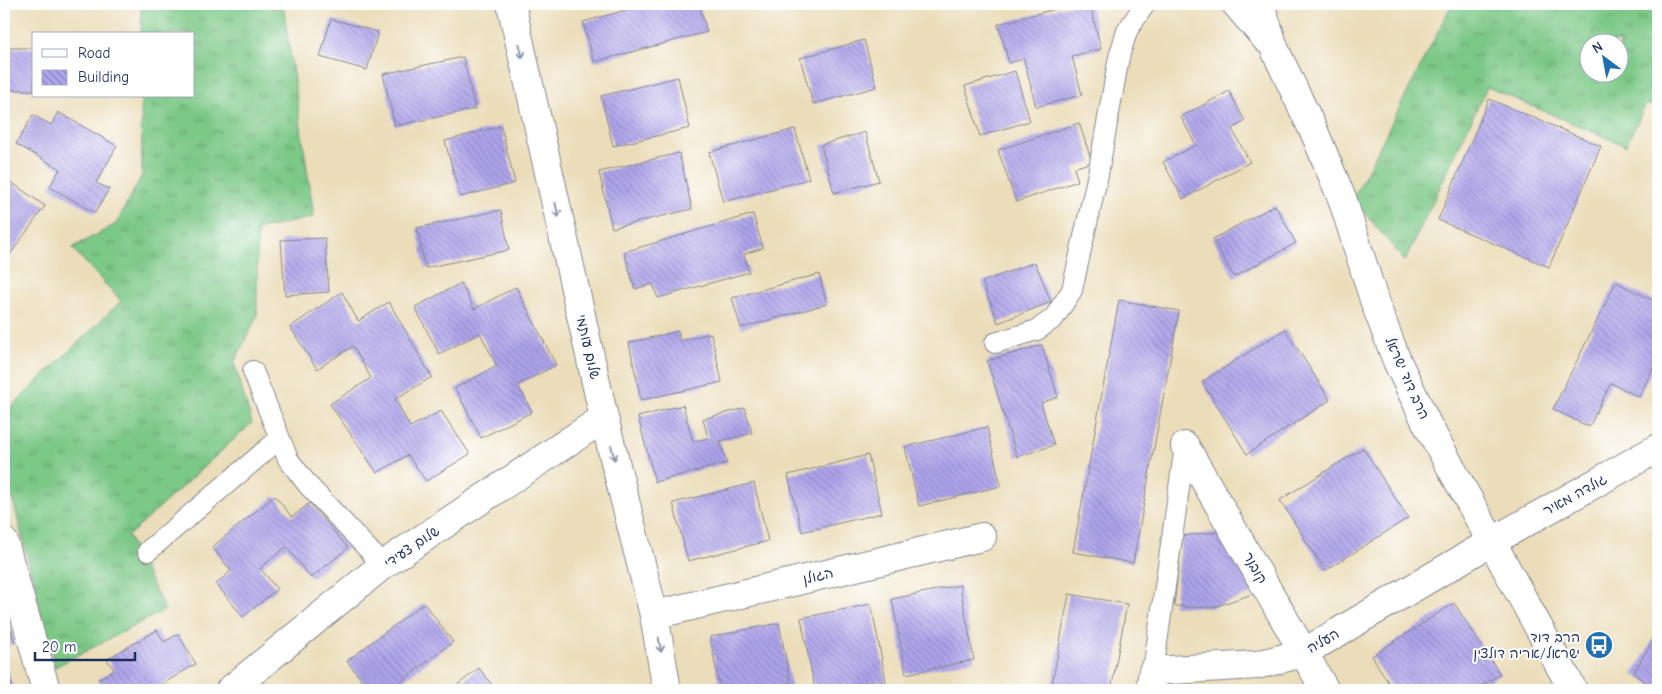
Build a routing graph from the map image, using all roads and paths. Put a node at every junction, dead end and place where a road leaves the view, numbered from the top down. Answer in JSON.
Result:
{"nodes":[{"id":1,"x":511,"y":4,"type":"edge"},
{"id":2,"x":1145,"y":4,"type":"edge"},
{"id":3,"x":1236,"y":4,"type":"edge"},
{"id":4,"x":1260,"y":4,"type":"edge"},
{"id":5,"x":1275,"y":50,"type":"junction"},
{"id":6,"x":995,"y":344,"type":"dead end"},
{"id":7,"x":253,"y":371,"type":"dead end"},
{"id":8,"x":604,"y":418,"type":"junction"},
{"id":9,"x":279,"y":439,"type":"junction"},
{"id":10,"x":1185,"y":446,"type":"joint"},
{"id":11,"x":1658,"y":448,"type":"edge"},
{"id":12,"x":982,"y":537,"type":"dead end"},
{"id":13,"x":4,"y":542,"type":"edge"},
{"id":14,"x":1491,"y":542,"type":"junction"},
{"id":15,"x":148,"y":551,"type":"dead end"},
{"id":16,"x":383,"y":565,"type":"junction"},
{"id":17,"x":654,"y":615,"type":"junction"},
{"id":18,"x":1303,"y":653,"type":"junction"},
{"id":19,"x":1151,"y":680,"type":"edge"},
{"id":20,"x":46,"y":690,"type":"edge"},
{"id":21,"x":230,"y":690,"type":"edge"},
{"id":22,"x":667,"y":690,"type":"edge"},
{"id":23,"x":1325,"y":690,"type":"edge"},
{"id":24,"x":1573,"y":690,"type":"edge"}],
"edges":[{"from":1,"to":8,"type":"street","name":"שלום עותמי","one_way":true},
{"from":2,"to":6,"type":"lane"},
{"from":3,"to":5,"type":"street","name":"הרב דוד ישראל"},
{"from":4,"to":5,"type":"street","name":"הרב דוד ישראל"},
{"from":5,"to":14,"type":"street","name":"הרב דוד ישראל"},
{"from":7,"to":9,"type":"lane"},
{"from":8,"to":16,"type":"street","name":"שלום צעידי"},
{"from":8,"to":17,"type":"street","name":"שלום עותמי","one_way":true},
{"from":9,"to":15,"type":"lane"},
{"from":9,"to":16,"type":"lane"},
{"from":10,"to":18,"type":"street","name":"קובנר"},
{"from":10,"to":19,"type":"lane"},
{"from":11,"to":14,"type":"street","name":"גולדה מאיר"},
{"from":12,"to":17,"type":"street","name":"הגולן"},
{"from":13,"to":20,"type":"street"},
{"from":14,"to":18,"type":"street","name":"העליה"},
{"from":14,"to":24,"type":"street","name":"הרב דוד ישראל"},
{"from":16,"to":21,"type":"street","name":"שלום צעידי"},
{"from":17,"to":22,"type":"street","name":"שלום עותמי","one_way":true},
{"from":18,"to":19,"type":"street","name":"העליה"},
{"from":18,"to":23,"type":"street","name":"קובנר"}]}
